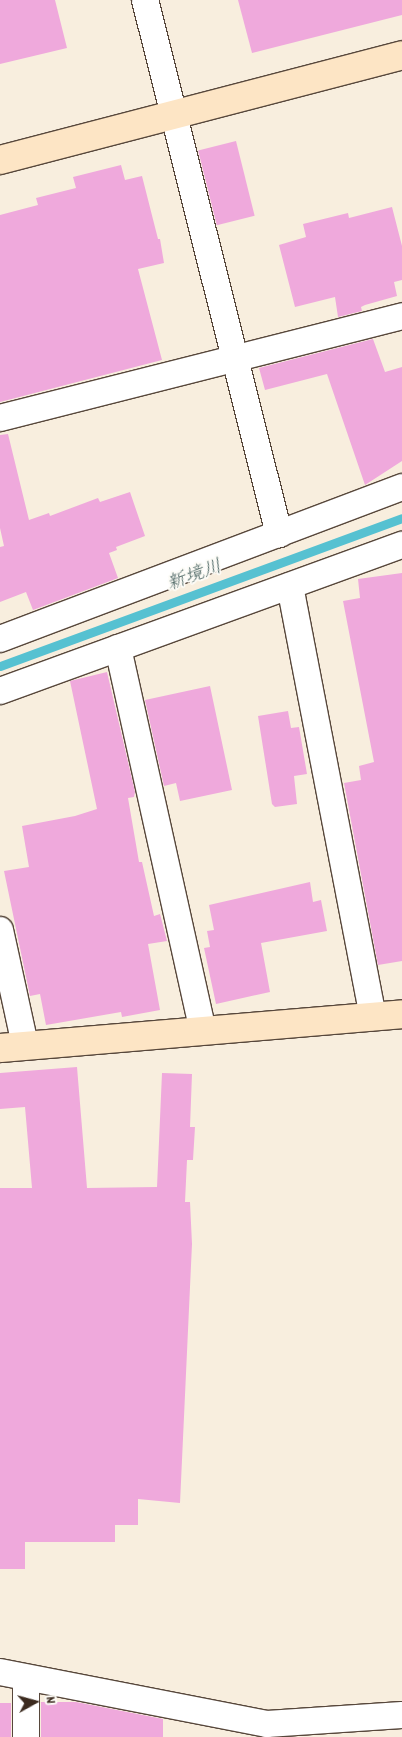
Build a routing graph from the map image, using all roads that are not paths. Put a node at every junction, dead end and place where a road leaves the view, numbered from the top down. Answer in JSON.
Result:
{"nodes":[{"id":1,"x":145,"y":0,"type":"edge"},
{"id":2,"x":402,"y":55,"type":"edge"},
{"id":3,"x":174,"y":115,"type":"junction"},
{"id":4,"x":0,"y":160,"type":"edge"},
{"id":5,"x":402,"y":316,"type":"edge"},
{"id":6,"x":233,"y":358,"type":"junction"},
{"id":7,"x":0,"y":418,"type":"edge"},
{"id":8,"x":402,"y":487,"type":"edge"},
{"id":9,"x":279,"y":534,"type":"junction"},
{"id":10,"x":402,"y":545,"type":"edge"},
{"id":11,"x":290,"y":586,"type":"junction"},
{"id":12,"x":0,"y":638,"type":"edge"},
{"id":13,"x":118,"y":648,"type":"junction"},
{"id":14,"x":0,"y":691,"type":"edge"},
{"id":15,"x":0,"y":930,"type":"edge"},
{"id":16,"x":402,"y":1014,"type":"edge"},
{"id":17,"x":372,"y":1017,"type":"junction"},
{"id":18,"x":203,"y":1030,"type":"junction"},
{"id":19,"x":12,"y":1047,"type":"edge"},
{"id":20,"x":0,"y":1672,"type":"edge"},
{"id":21,"x":26,"y":1678,"type":"junction"},
{"id":22,"x":389,"y":1723,"type":"edge"},
{"id":23,"x":26,"y":1737,"type":"edge"}],
"edges":[{"from":1,"to":3,"type":"street"},
{"from":2,"to":3,"type":"street"},
{"from":3,"to":4,"type":"street"},
{"from":3,"to":6,"type":"street"},
{"from":5,"to":6,"type":"street"},
{"from":6,"to":7,"type":"street"},
{"from":6,"to":9,"type":"street"},
{"from":8,"to":9,"type":"street"},
{"from":9,"to":12,"type":"street"},
{"from":10,"to":11,"type":"street"},
{"from":11,"to":13,"type":"street"},
{"from":11,"to":17,"type":"street"},
{"from":13,"to":14,"type":"street"},
{"from":13,"to":18,"type":"street"},
{"from":15,"to":19,"type":"street"},
{"from":16,"to":17,"type":"street"},
{"from":17,"to":18,"type":"street"},
{"from":18,"to":19,"type":"street"},
{"from":20,"to":21,"type":"street"},
{"from":21,"to":22,"type":"street"},
{"from":21,"to":23,"type":"street"}]}
